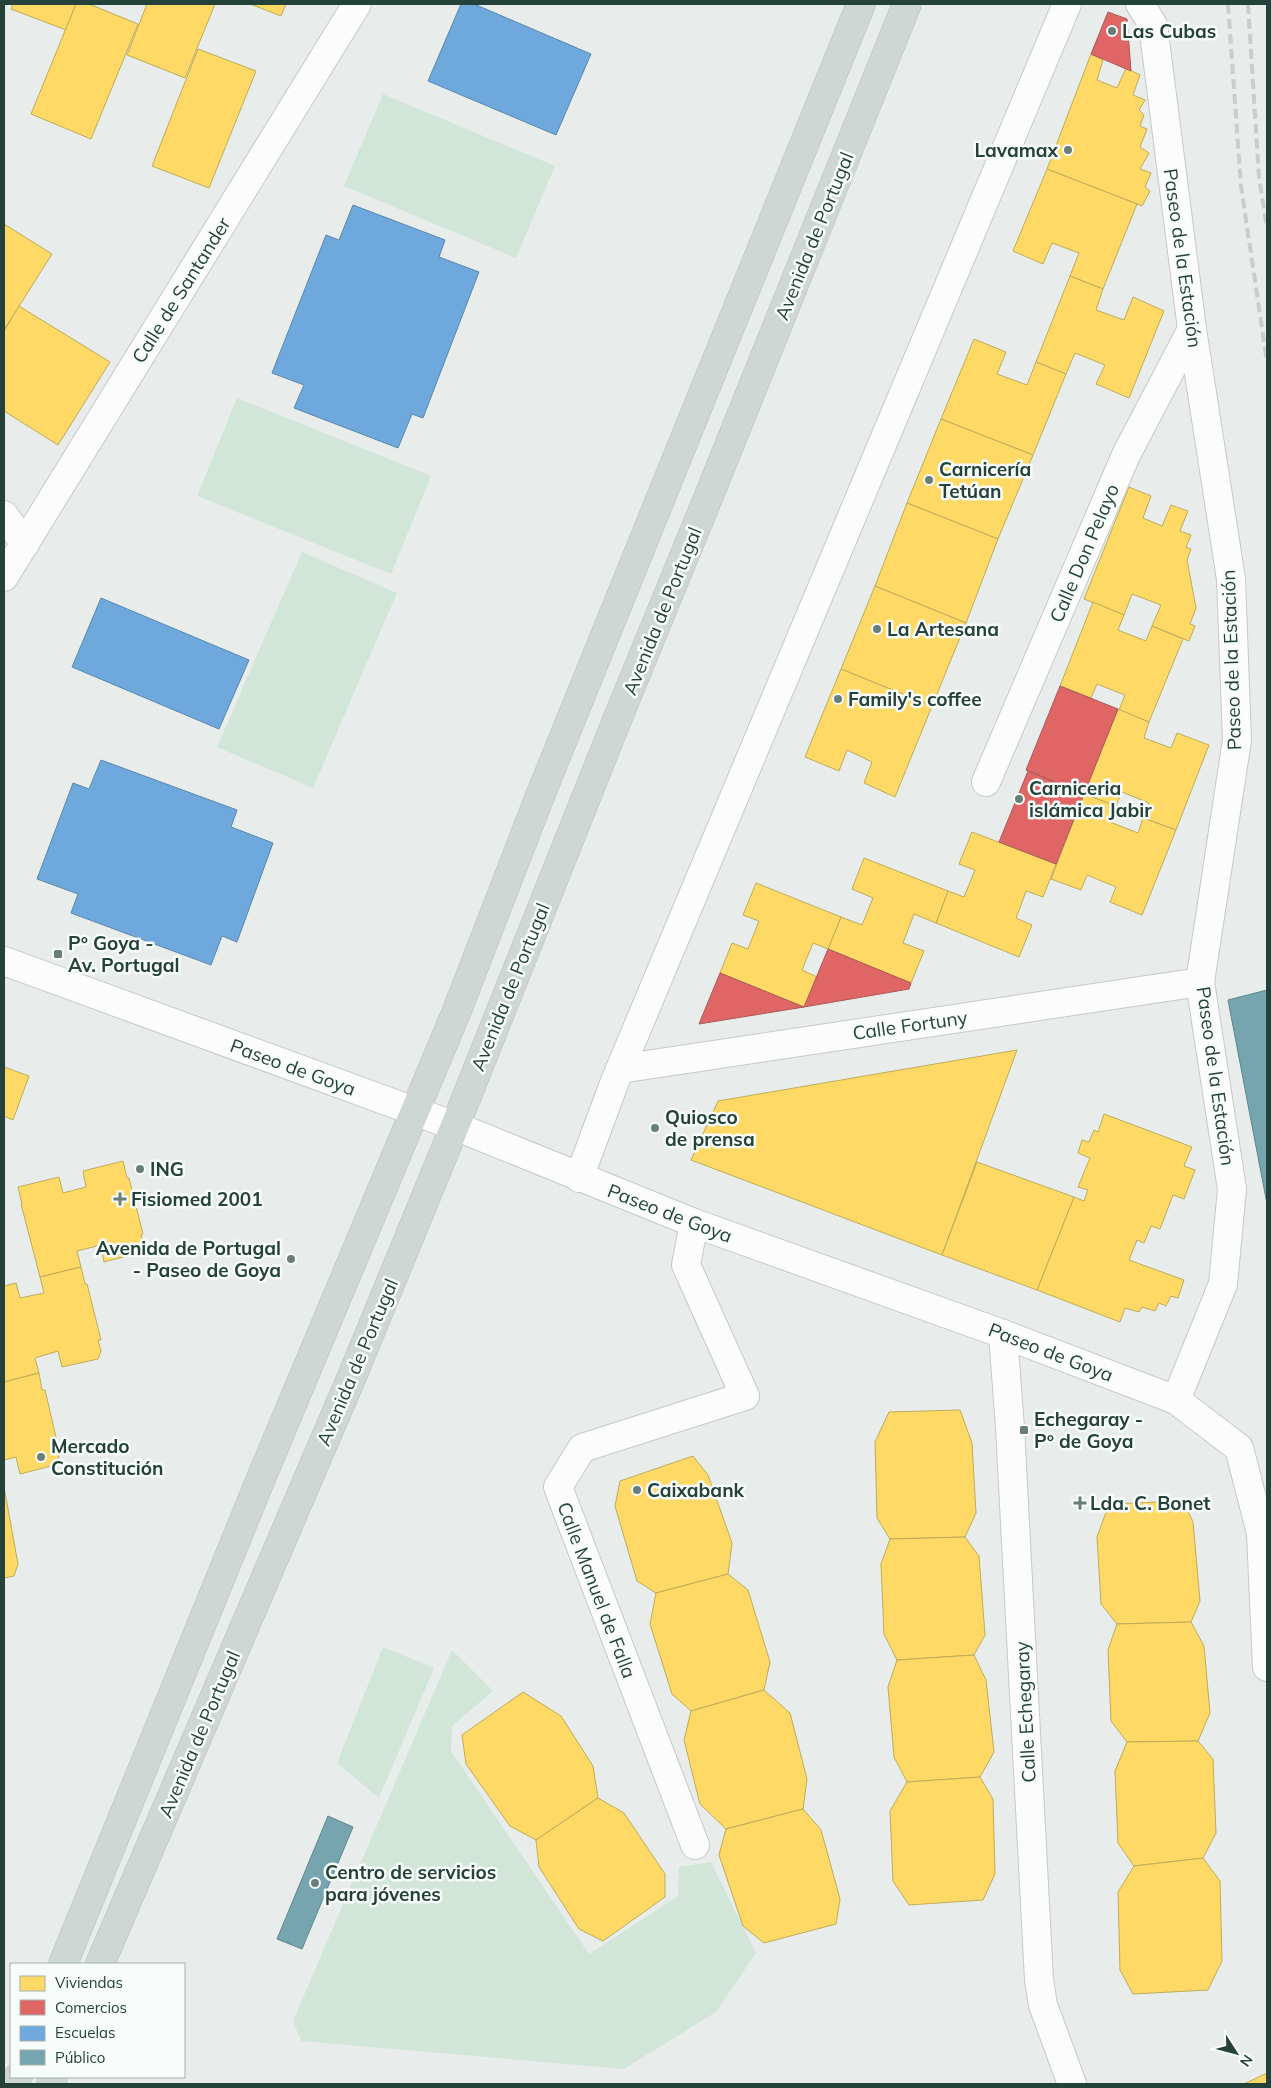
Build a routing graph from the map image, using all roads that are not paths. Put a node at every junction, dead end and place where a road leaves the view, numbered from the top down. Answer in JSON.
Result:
{"nodes":[{"id":1,"x":356,"y":4,"type":"edge"},
{"id":2,"x":861,"y":4,"type":"edge"},
{"id":3,"x":907,"y":4,"type":"edge"},
{"id":4,"x":1067,"y":4,"type":"edge"},
{"id":5,"x":1140,"y":4,"type":"edge"},
{"id":6,"x":1192,"y":328,"type":"junction"},
{"id":7,"x":4,"y":515,"type":"edge"},
{"id":8,"x":25,"y":544,"type":"junction"},
{"id":9,"x":4,"y":577,"type":"edge"},
{"id":10,"x":986,"y":782,"type":"dead end"},
{"id":11,"x":4,"y":961,"type":"edge"},
{"id":12,"x":1200,"y":982,"type":"junction"},
{"id":13,"x":620,"y":1069,"type":"junction"},
{"id":14,"x":415,"y":1112,"type":"junction"},
{"id":15,"x":455,"y":1126,"type":"junction"},
{"id":16,"x":579,"y":1178,"type":"junction"},
{"id":17,"x":694,"y":1223,"type":"junction"},
{"id":18,"x":1003,"y":1334,"type":"junction"},
{"id":19,"x":1176,"y":1400,"type":"junction"},
{"id":20,"x":1264,"y":1533,"type":"edge"},
{"id":21,"x":1267,"y":1667,"type":"edge"},
{"id":22,"x":695,"y":1846,"type":"dead end"},
{"id":23,"x":63,"y":1963,"type":"edge"},
{"id":24,"x":100,"y":1963,"type":"edge"},
{"id":25,"x":1072,"y":2084,"type":"edge"}],
"edges":[{"from":1,"to":8,"type":"street","name":"Calle de Santander"},
{"from":2,"to":14,"type":"main road","name":"Avenida de Portugal"},
{"from":3,"to":15,"type":"main road","name":"Avenida de Portugal"},
{"from":4,"to":13,"type":"street"},
{"from":5,"to":6,"type":"street","name":"Paseo de la Estación"},
{"from":6,"to":10,"type":"street","name":"Calle Don Pelayo"},
{"from":6,"to":12,"type":"street","name":"Paseo de la Estación"},
{"from":7,"to":8,"type":"street"},
{"from":8,"to":9,"type":"street","name":"Calle de Santander"},
{"from":11,"to":14,"type":"street","name":"Paseo de Goya"},
{"from":12,"to":13,"type":"street","name":"Calle Fortuny"},
{"from":12,"to":19,"type":"street","name":"Paseo de la Estación"},
{"from":13,"to":16,"type":"street"},
{"from":14,"to":15,"type":"street","name":"Paseo de Goya"},
{"from":14,"to":23,"type":"main road","name":"Avenida de Portugal"},
{"from":15,"to":16,"type":"street","name":"Paseo de Goya"},
{"from":15,"to":24,"type":"main road","name":"Avenida de Portugal"},
{"from":16,"to":17,"type":"street","name":"Paseo de Goya"},
{"from":17,"to":18,"type":"street","name":"Paseo de Goya"},
{"from":17,"to":22,"type":"street","name":"Calle Manuel de Falla"},
{"from":18,"to":19,"type":"street","name":"Paseo de Goya"},
{"from":18,"to":25,"type":"street","name":"Calle Echegaray"},
{"from":19,"to":20,"type":"street","name":"Paseo de Goya"},
{"from":20,"to":21,"type":"street","name":"Paseo de Goya"}]}
